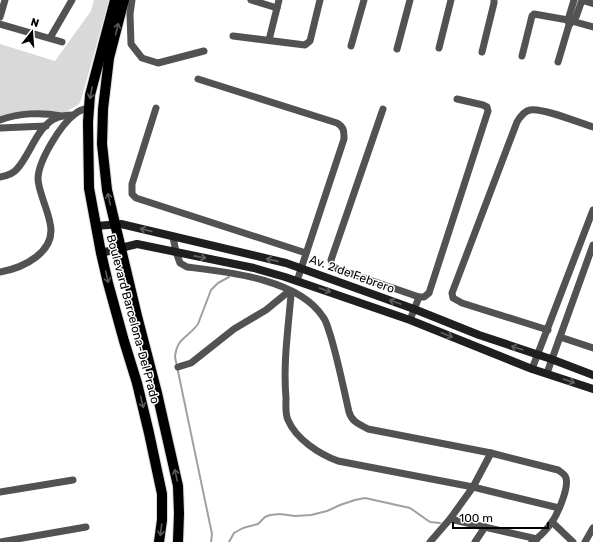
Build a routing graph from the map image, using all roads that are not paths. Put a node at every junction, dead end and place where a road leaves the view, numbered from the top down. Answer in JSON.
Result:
{"nodes":[{"id":1,"x":5,"y":0,"type":"edge"},
{"id":2,"x":115,"y":0,"type":"edge"},
{"id":3,"x":124,"y":0,"type":"edge"},
{"id":4,"x":132,"y":0,"type":"edge"},
{"id":5,"x":251,"y":0,"type":"edge"},
{"id":6,"x":279,"y":0,"type":"edge"},
{"id":7,"x":320,"y":0,"type":"edge"},
{"id":8,"x":364,"y":0,"type":"edge"},
{"id":9,"x":410,"y":0,"type":"edge"},
{"id":10,"x":451,"y":0,"type":"edge"},
{"id":11,"x":494,"y":0,"type":"edge"},
{"id":12,"x":574,"y":0,"type":"edge"},
{"id":13,"x":582,"y":0,"type":"edge"},
{"id":14,"x":69,"y":1,"type":"edge"},
{"id":15,"x":593,"y":3,"type":"edge"},
{"id":16,"x":277,"y":8,"type":"junction"},
{"id":17,"x":0,"y":18,"type":"edge"},
{"id":18,"x":570,"y":22,"type":"junction"},
{"id":19,"x":0,"y":24,"type":"edge"},
{"id":20,"x":593,"y":27,"type":"edge"},
{"id":21,"x":233,"y":36,"type":"dead end"},
{"id":22,"x":50,"y":38,"type":"junction"},
{"id":23,"x":269,"y":40,"type":"junction"},
{"id":24,"x":62,"y":42,"type":"dead end"},
{"id":25,"x":351,"y":46,"type":"dead end"},
{"id":26,"x":439,"y":48,"type":"dead end"},
{"id":27,"x":397,"y":49,"type":"dead end"},
{"id":28,"x":204,"y":50,"type":"dead end"},
{"id":29,"x":482,"y":52,"type":"dead end"},
{"id":30,"x":105,"y":56,"type":"junction"},
{"id":31,"x":522,"y":56,"type":"dead end"},
{"id":32,"x":558,"y":62,"type":"dead end"},
{"id":33,"x":198,"y":79,"type":"dead end"},
{"id":34,"x":457,"y":99,"type":"dead end"},
{"id":35,"x":89,"y":108,"type":"junction"},
{"id":36,"x":156,"y":108,"type":"dead end"},
{"id":37,"x":383,"y":109,"type":"dead end"},
{"id":38,"x":73,"y":115,"type":"junction"},
{"id":39,"x":62,"y":116,"type":"junction"},
{"id":40,"x":0,"y":120,"type":"edge"},
{"id":41,"x":46,"y":126,"type":"junction"},
{"id":42,"x":593,"y":127,"type":"edge"},
{"id":43,"x":0,"y":128,"type":"edge"},
{"id":44,"x":0,"y":177,"type":"edge"},
{"id":45,"x":593,"y":210,"type":"edge"},
{"id":46,"x":115,"y":223,"type":"junction"},
{"id":47,"x":96,"y":226,"type":"junction"},
{"id":48,"x":173,"y":237,"type":"junction"},
{"id":49,"x":593,"y":245,"type":"edge"},
{"id":50,"x":120,"y":248,"type":"junction"},
{"id":51,"x":176,"y":252,"type":"junction"},
{"id":52,"x":101,"y":253,"type":"junction"},
{"id":53,"x":306,"y":254,"type":"junction"},
{"id":54,"x":301,"y":268,"type":"junction"},
{"id":55,"x":0,"y":272,"type":"edge"},
{"id":56,"x":297,"y":281,"type":"junction"},
{"id":57,"x":419,"y":297,"type":"junction"},
{"id":58,"x":414,"y":309,"type":"junction"},
{"id":59,"x":410,"y":320,"type":"junction"},
{"id":60,"x":548,"y":330,"type":"junction"},
{"id":61,"x":560,"y":337,"type":"junction"},
{"id":62,"x":593,"y":348,"type":"edge"},
{"id":63,"x":537,"y":355,"type":"junction"},
{"id":64,"x":551,"y":359,"type":"junction"},
{"id":65,"x":178,"y":367,"type":"dead end"},
{"id":66,"x":532,"y":369,"type":"junction"},
{"id":67,"x":547,"y":373,"type":"junction"},
{"id":68,"x":593,"y":375,"type":"edge"},
{"id":69,"x":593,"y":389,"type":"edge"},
{"id":70,"x":490,"y":453,"type":"junction"},
{"id":71,"x":73,"y":480,"type":"dead end"},
{"id":72,"x":473,"y":487,"type":"junction"},
{"id":73,"x":0,"y":492,"type":"edge"},
{"id":74,"x":559,"y":508,"type":"junction"},
{"id":75,"x":450,"y":519,"type":"junction"},
{"id":76,"x":552,"y":522,"type":"junction"},
{"id":77,"x":86,"y":527,"type":"dead end"},
{"id":78,"x":485,"y":527,"type":"junction"},
{"id":79,"x":593,"y":528,"type":"edge"},
{"id":80,"x":535,"y":540,"type":"edge"},
{"id":81,"x":0,"y":542,"type":"edge"},
{"id":82,"x":159,"y":542,"type":"edge"},
{"id":83,"x":178,"y":542,"type":"edge"},
{"id":84,"x":430,"y":542,"type":"edge"},
{"id":85,"x":475,"y":542,"type":"edge"},
{"id":86,"x":573,"y":542,"type":"edge"},
{"id":87,"x":584,"y":542,"type":"edge"}],
"edges":[{"from":1,"to":17,"type":"street"},
{"from":2,"to":30,"type":"main road"},
{"from":30,"to":3,"type":"main road","one_way":true},
{"from":4,"to":28,"type":"street"},
{"from":5,"to":16,"type":"street"},
{"from":6,"to":16,"type":"street"},
{"from":7,"to":23,"type":"street"},
{"from":8,"to":25,"type":"street"},
{"from":9,"to":27,"type":"street"},
{"from":10,"to":26,"type":"street"},
{"from":11,"to":29,"type":"street"},
{"from":12,"to":18,"type":"street"},
{"from":13,"to":15,"type":"street"},
{"from":13,"to":18,"type":"street"},
{"from":14,"to":22,"type":"street"},
{"from":16,"to":23,"type":"street"},
{"from":18,"to":20,"type":"street"},
{"from":18,"to":31,"type":"street"},
{"from":18,"to":32,"type":"street"},
{"from":19,"to":22,"type":"street"},
{"from":21,"to":23,"type":"street"},
{"from":22,"to":24,"type":"street"},
{"from":30,"to":35,"type":"main road","name":"Boulevard Barcelona-Del Prado","one_way":true},
{"from":46,"to":30,"type":"main road","name":"Boulevard Barcelona-Del Prado","one_way":true},
{"from":33,"to":53,"type":"street"},
{"from":34,"to":57,"type":"street"},
{"from":35,"to":38,"type":"street"},
{"from":35,"to":47,"type":"main road","name":"Boulevard Barcelona-Del Prado"},
{"from":36,"to":53,"type":"street"},
{"from":37,"to":57,"type":"street"},
{"from":38,"to":39,"type":"street"},
{"from":38,"to":55,"type":"street"},
{"from":39,"to":40,"type":"street"},
{"from":39,"to":41,"type":"street"},
{"from":41,"to":43,"type":"street"},
{"from":41,"to":44,"type":"street"},
{"from":42,"to":60,"type":"street"},
{"from":45,"to":60,"type":"street"},
{"from":46,"to":47,"type":"main road","name":"Av. 2 de Febrero"},
{"from":48,"to":46,"type":"main road","name":"Av. 2 de Febrero","one_way":true},
{"from":46,"to":50,"type":"main road","name":"Boulevard Barcelona-Del Prado"},
{"from":47,"to":52,"type":"main road","name":"Boulevard Barcelona-Del Prado"},
{"from":48,"to":51,"type":"street"},
{"from":54,"to":48,"type":"main road","name":"Av. 2 de Febrero","one_way":true},
{"from":49,"to":61,"type":"street"},
{"from":50,"to":51,"type":"main road","name":"Av. 2 de Febrero"},
{"from":50,"to":52,"type":"main road","name":"Av. 2 de Febrero"},
{"from":83,"to":50,"type":"main road","name":"Boulevard Barcelona-Del Prado","one_way":true},
{"from":51,"to":56,"type":"main road","name":"Av. 2 de Febrero","one_way":true},
{"from":51,"to":70,"type":"street"},
{"from":52,"to":82,"type":"main road","name":"Boulevard Barcelona-Del Prado","one_way":true},
{"from":53,"to":54,"type":"street"},
{"from":54,"to":56,"type":"street"},
{"from":58,"to":54,"type":"main road","name":"Av. 2 de Febrero","one_way":true},
{"from":56,"to":59,"type":"main road","name":"Av. 2 de Febrero","one_way":true},
{"from":57,"to":58,"type":"street"},
{"from":58,"to":59,"type":"street"},
{"from":63,"to":58,"type":"main road","name":"Av. 2 de Febrero","one_way":true},
{"from":59,"to":66,"type":"main road","name":"Av. 2 de Febrero","one_way":true},
{"from":60,"to":63,"type":"street"},
{"from":61,"to":62,"type":"street"},
{"from":61,"to":64,"type":"street"},
{"from":63,"to":64,"type":"main road","name":"Av. 2 de Febrero"},
{"from":63,"to":66,"type":"street"},
{"from":64,"to":67,"type":"street"},
{"from":64,"to":68,"type":"main road","name":"Av. 2 de Febrero"},
{"from":65,"to":72,"type":"street"},
{"from":66,"to":67,"type":"main road","name":"Av. 2 de Febrero"},
{"from":67,"to":69,"type":"main road","name":"Av. 2 de Febrero","one_way":true},
{"from":70,"to":72,"type":"street"},
{"from":70,"to":74,"type":"street"},
{"from":71,"to":73,"type":"street"},
{"from":72,"to":74,"type":"street"},
{"from":72,"to":75,"type":"street"},
{"from":74,"to":76,"type":"street"},
{"from":75,"to":78,"type":"street"},
{"from":75,"to":84,"type":"street"},
{"from":76,"to":80,"type":"street"},
{"from":76,"to":86,"type":"street"},
{"from":77,"to":81,"type":"street"},
{"from":78,"to":80,"type":"street"},
{"from":78,"to":85,"type":"street"},
{"from":79,"to":87,"type":"street"}]}
